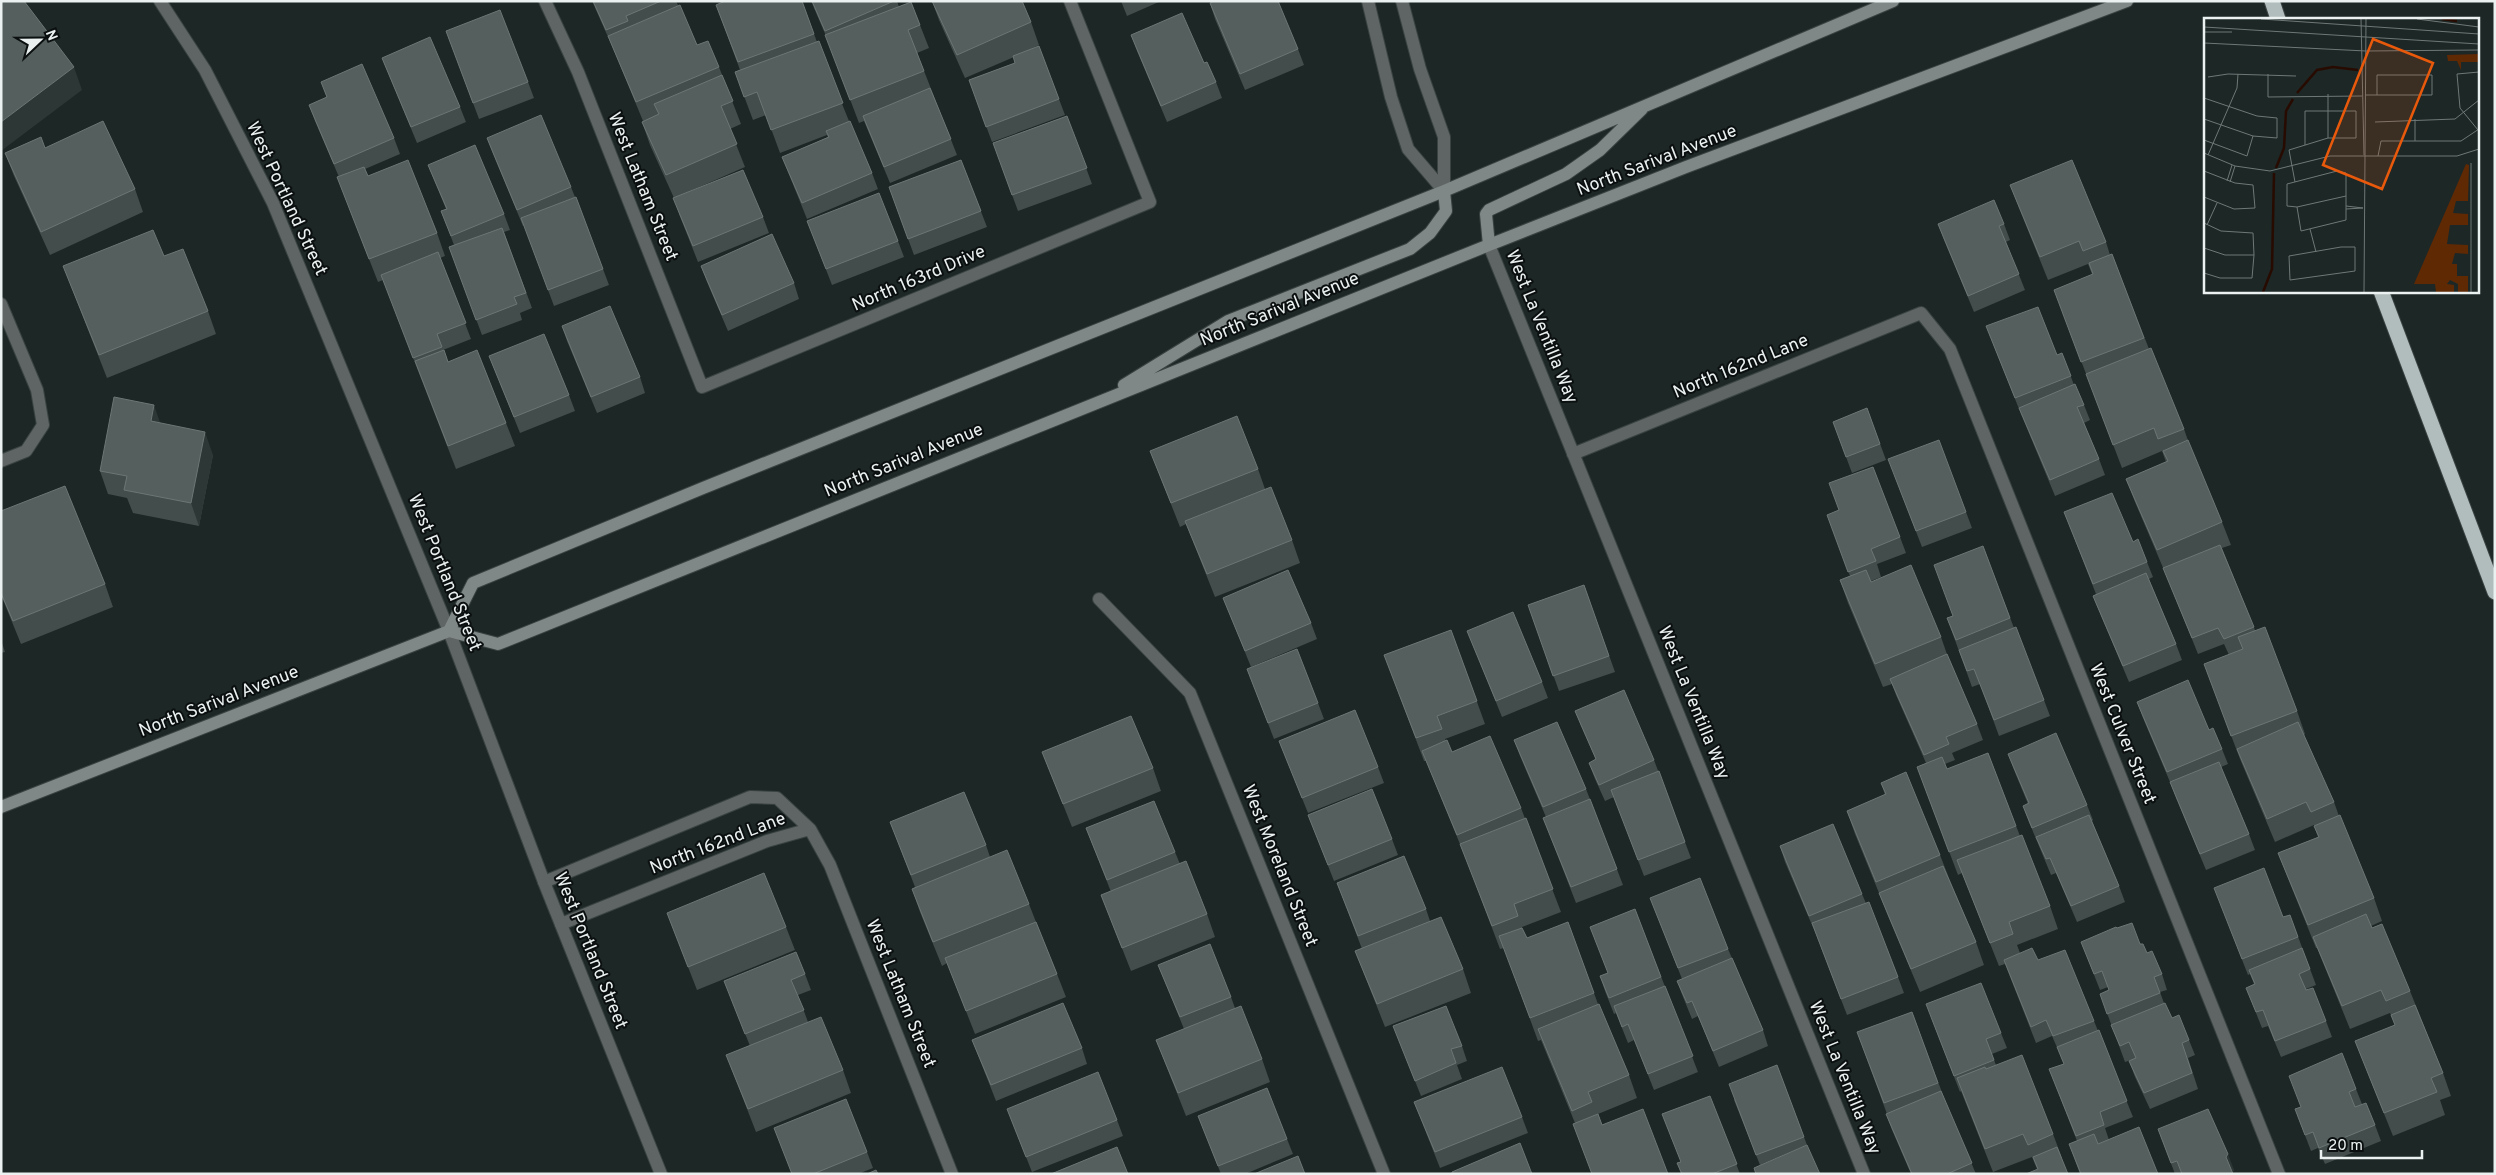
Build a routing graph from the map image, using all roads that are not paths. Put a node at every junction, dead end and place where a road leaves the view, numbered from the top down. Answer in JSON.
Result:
{"nodes":[{"id":1,"x":160,"y":1,"type":"edge"},
{"id":2,"x":545,"y":1,"type":"edge"},
{"id":3,"x":1070,"y":1,"type":"edge"},
{"id":4,"x":1368,"y":1,"type":"edge"},
{"id":5,"x":1402,"y":1,"type":"edge"},
{"id":6,"x":1893,"y":1,"type":"edge"},
{"id":7,"x":2127,"y":1,"type":"edge"},
{"id":8,"x":2272,"y":1,"type":"edge"},
{"id":9,"x":2278,"y":18,"type":"edge"},
{"id":10,"x":1648,"y":104,"type":"junction"},
{"id":11,"x":1444,"y":191,"type":"junction"},
{"id":12,"x":1489,"y":244,"type":"junction"},
{"id":13,"x":2381,"y":292,"type":"edge"},
{"id":14,"x":1,"y":304,"type":"edge"},
{"id":15,"x":1921,"y":313,"type":"joint"},
{"id":16,"x":702,"y":388,"type":"joint"},
{"id":17,"x":1094,"y":404,"type":"junction"},
{"id":18,"x":1573,"y":454,"type":"junction"},
{"id":19,"x":1,"y":461,"type":"edge"},
{"id":20,"x":2495,"y":592,"type":"edge"},
{"id":21,"x":1099,"y":599,"type":"dead end"},
{"id":22,"x":449,"y":631,"type":"junction"},
{"id":23,"x":1,"y":808,"type":"edge"},
{"id":24,"x":810,"y":829,"type":"junction"},
{"id":25,"x":544,"y":882,"type":"junction"},
{"id":26,"x":561,"y":924,"type":"junction"},
{"id":27,"x":661,"y":1174,"type":"edge"},
{"id":28,"x":952,"y":1174,"type":"edge"},
{"id":29,"x":1384,"y":1174,"type":"edge"},
{"id":30,"x":1864,"y":1174,"type":"edge"},
{"id":31,"x":2279,"y":1174,"type":"edge"}],
"edges":[{"from":1,"to":22,"type":"street","name":"West Portland Street"},
{"from":2,"to":16,"type":"street","name":"West Latham Street"},
{"from":3,"to":16,"type":"street","name":"North 163rd Drive"},
{"from":4,"to":11,"type":"street"},
{"from":5,"to":11,"type":"street"},
{"from":6,"to":10,"type":"main road"},
{"from":7,"to":12,"type":"main road","name":"North Sarival Avenue"},
{"from":8,"to":9,"type":"highway"},
{"from":10,"to":11,"type":"main road"},
{"from":10,"to":12,"type":"main road"},
{"from":11,"to":17,"type":"main road"},
{"from":11,"to":22,"type":"main road"},
{"from":12,"to":17,"type":"main road","name":"North Sarival Avenue"},
{"from":12,"to":18,"type":"street","name":"West La Ventilla Way"},
{"from":13,"to":20,"type":"highway"},
{"from":14,"to":19,"type":"street"},
{"from":15,"to":18,"type":"street","name":"North 162nd Lane"},
{"from":15,"to":31,"type":"street","name":"West Culver Street"},
{"from":17,"to":22,"type":"main road","name":"North Sarival Avenue"},
{"from":18,"to":30,"type":"street","name":"West La Ventilla Way"},
{"from":21,"to":29,"type":"street","name":"West Moreland Street"},
{"from":22,"to":23,"type":"main road","name":"North Sarival Avenue"},
{"from":22,"to":25,"type":"street","name":"West Portland Street"},
{"from":24,"to":25,"type":"street","name":"North 162nd Lane"},
{"from":24,"to":26,"type":"street","name":"North 162nd Lane"},
{"from":24,"to":28,"type":"street","name":"West Latham Street"},
{"from":25,"to":26,"type":"street","name":"West Portland Street"},
{"from":26,"to":27,"type":"street","name":"West Portland Street"}]}
